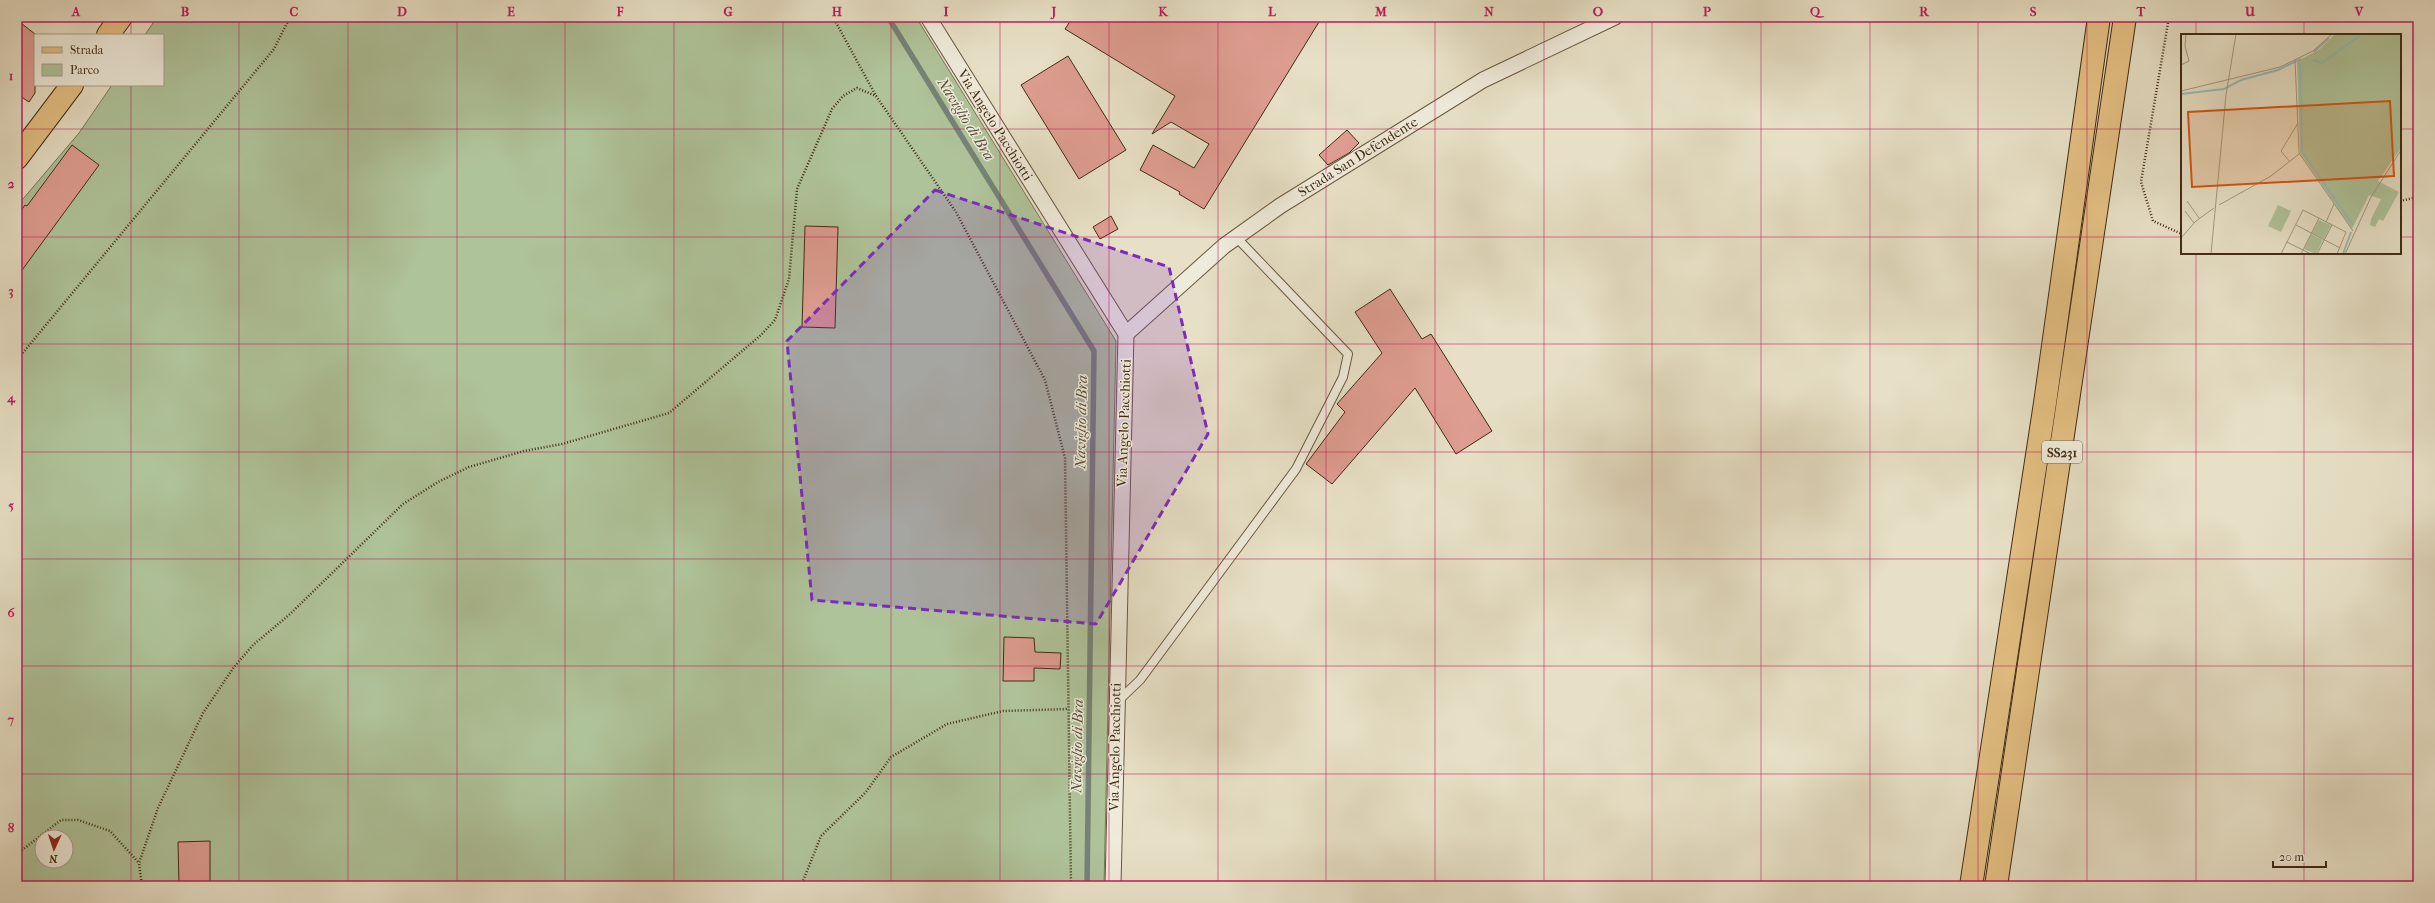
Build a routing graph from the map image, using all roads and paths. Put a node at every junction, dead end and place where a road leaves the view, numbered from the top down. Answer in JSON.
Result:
{"nodes":[{"id":1,"x":121,"y":17,"type":"edge"},
{"id":2,"x":290,"y":17,"type":"edge"},
{"id":3,"x":833,"y":17,"type":"edge"},
{"id":4,"x":928,"y":17,"type":"edge"},
{"id":5,"x":1615,"y":17,"type":"edge"},
{"id":6,"x":2099,"y":17,"type":"edge"},
{"id":7,"x":2125,"y":17,"type":"edge"},
{"id":8,"x":2169,"y":17,"type":"edge"},
{"id":9,"x":109,"y":34,"type":"edge"},
{"id":10,"x":71,"y":86,"type":"edge"},
{"id":11,"x":876,"y":96,"type":"junction"},
{"id":12,"x":17,"y":158,"type":"edge"},
{"id":13,"x":2418,"y":197,"type":"edge"},
{"id":14,"x":2401,"y":201,"type":"edge"},
{"id":15,"x":2181,"y":234,"type":"edge"},
{"id":16,"x":1236,"y":237,"type":"junction"},
{"id":17,"x":1126,"y":334,"type":"junction"},
{"id":18,"x":17,"y":360,"type":"edge"},
{"id":19,"x":1116,"y":703,"type":"junction"},
{"id":20,"x":1068,"y":709,"type":"junction"},
{"id":21,"x":17,"y":854,"type":"edge"},
{"id":22,"x":139,"y":863,"type":"junction"},
{"id":23,"x":142,"y":886,"type":"edge"},
{"id":24,"x":801,"y":886,"type":"edge"},
{"id":25,"x":1071,"y":886,"type":"edge"},
{"id":26,"x":1113,"y":886,"type":"edge"},
{"id":27,"x":1971,"y":886,"type":"edge"},
{"id":28,"x":1996,"y":886,"type":"edge"}],
"edges":[{"from":1,"to":9,"type":"main road"},
{"from":2,"to":18,"type":"path"},
{"from":3,"to":11,"type":"path"},
{"from":4,"to":17,"type":"street","name":"Via Angelo Pacchiotti"},
{"from":5,"to":16,"type":"street","name":"Strada San Defendente"},
{"from":6,"to":27,"type":"main road","number":"SS231"},
{"from":7,"to":28,"type":"main road","number":"SS231"},
{"from":8,"to":15,"type":"path"},
{"from":10,"to":12,"type":"main road"},
{"from":11,"to":20,"type":"path"},
{"from":11,"to":22,"type":"path"},
{"from":13,"to":14,"type":"path"},
{"from":16,"to":17,"type":"street","name":"Strada San Defendente"},
{"from":16,"to":19,"type":"lane"},
{"from":17,"to":19,"type":"street","name":"Via Angelo Pacchiotti"},
{"from":19,"to":26,"type":"street","name":"Via Angelo Pacchiotti"},
{"from":20,"to":24,"type":"path"},
{"from":20,"to":25,"type":"path"},
{"from":21,"to":22,"type":"path"},
{"from":22,"to":23,"type":"path"}]}
